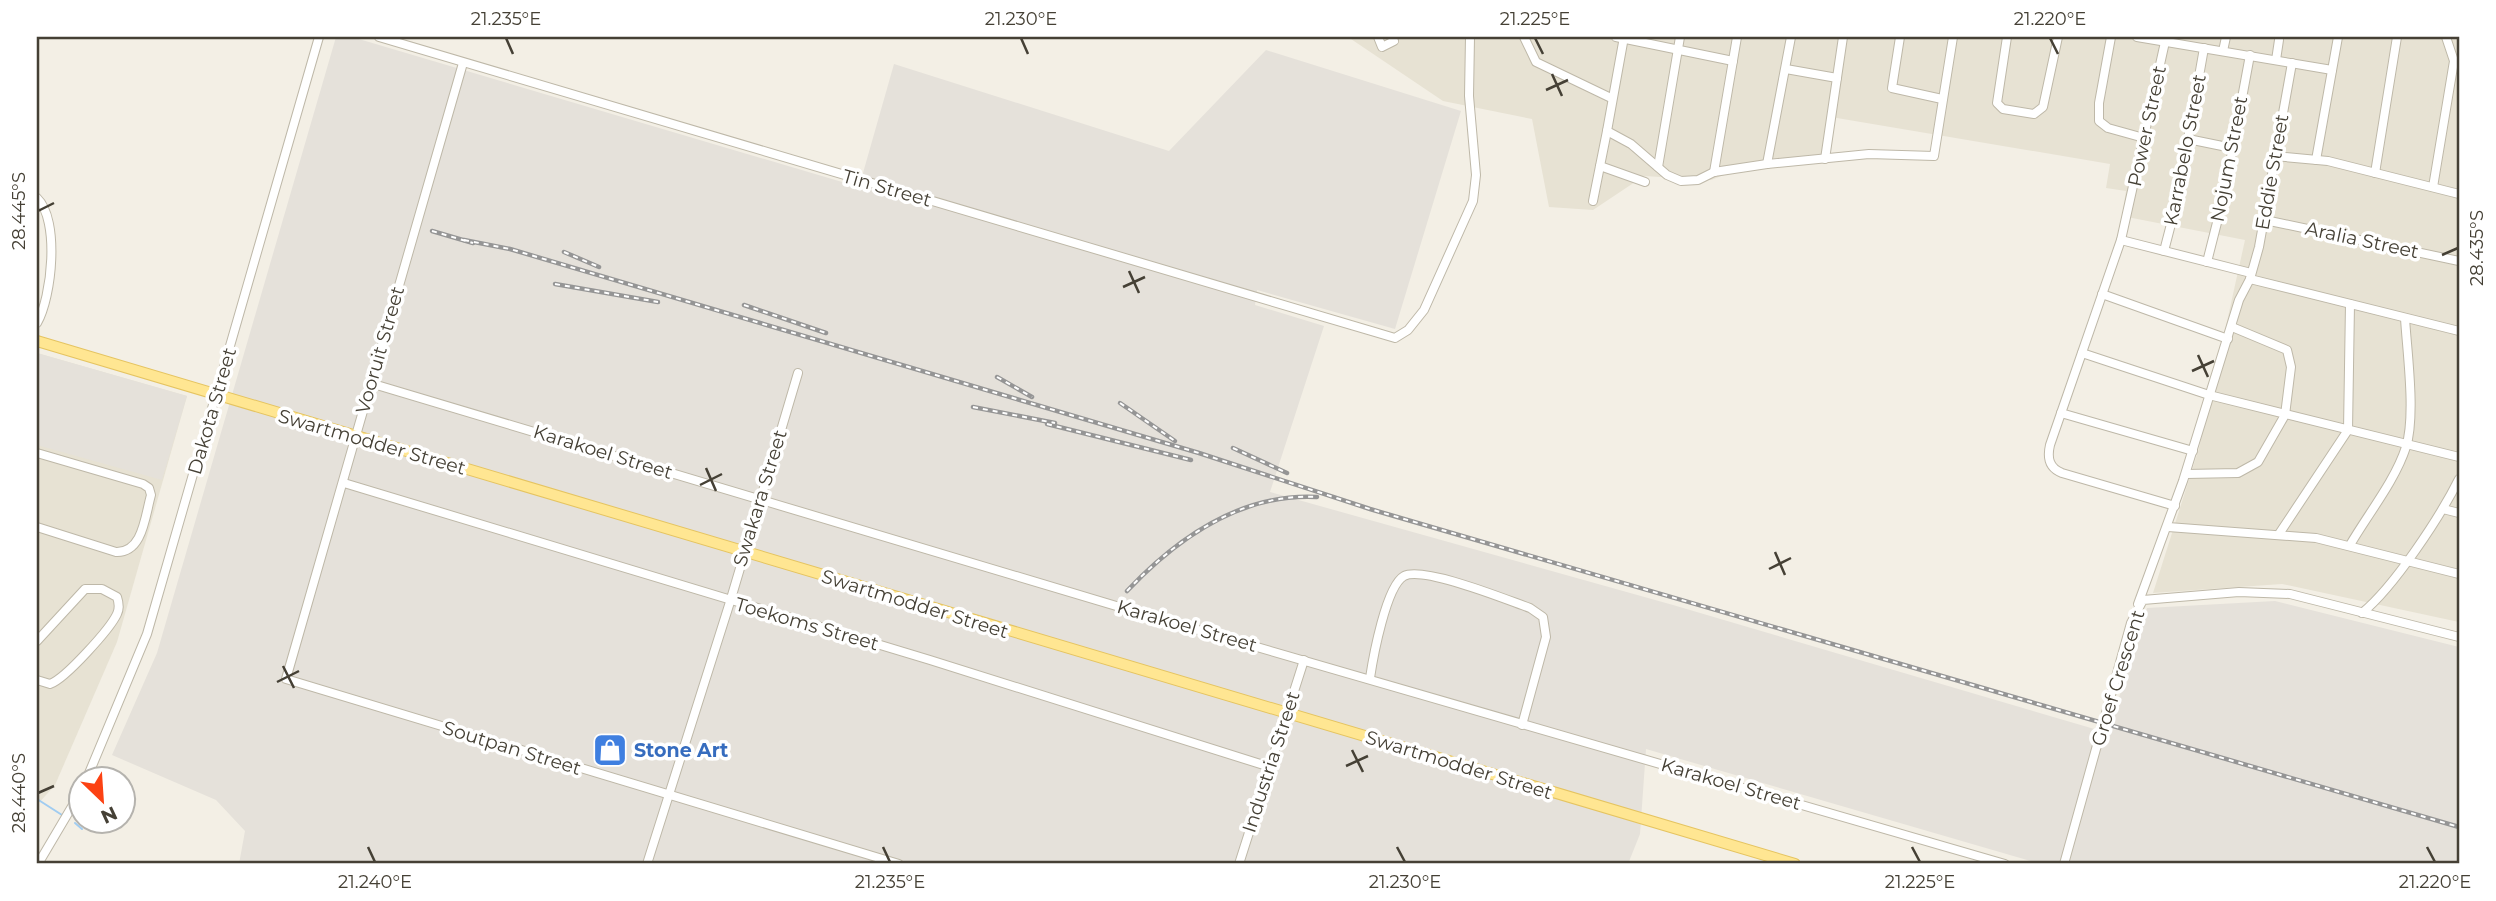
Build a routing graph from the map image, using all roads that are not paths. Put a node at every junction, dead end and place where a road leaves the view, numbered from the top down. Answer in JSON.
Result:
{"nodes":[{"id":1,"x":319,"y":37,"type":"edge"},
{"id":2,"x":379,"y":37,"type":"edge"},
{"id":3,"x":1378,"y":37,"type":"edge"},
{"id":4,"x":1470,"y":37,"type":"edge"},
{"id":5,"x":1524,"y":37,"type":"edge"},
{"id":6,"x":1680,"y":37,"type":"edge"},
{"id":7,"x":1737,"y":37,"type":"edge"},
{"id":8,"x":1791,"y":37,"type":"edge"},
{"id":9,"x":1843,"y":37,"type":"edge"},
{"id":10,"x":1899,"y":37,"type":"edge"},
{"id":11,"x":1953,"y":37,"type":"edge"},
{"id":12,"x":2007,"y":37,"type":"edge"},
{"id":13,"x":2058,"y":37,"type":"edge"},
{"id":14,"x":2111,"y":37,"type":"edge"},
{"id":15,"x":2137,"y":37,"type":"edge"},
{"id":16,"x":2225,"y":37,"type":"edge"},
{"id":17,"x":2338,"y":37,"type":"edge"},
{"id":18,"x":2397,"y":37,"type":"edge"},
{"id":19,"x":2446,"y":37,"type":"edge"},
{"id":20,"x":1397,"y":38,"type":"edge"},
{"id":21,"x":1621,"y":38,"type":"edge"},
{"id":22,"x":2279,"y":40,"type":"dead end"},
{"id":23,"x":2165,"y":41,"type":"junction"},
{"id":24,"x":2204,"y":48,"type":"junction"},
{"id":25,"x":1678,"y":51,"type":"junction"},
{"id":26,"x":2223,"y":51,"type":"junction"},
{"id":27,"x":2250,"y":55,"type":"junction"},
{"id":28,"x":2276,"y":60,"type":"junction"},
{"id":29,"x":1733,"y":61,"type":"junction"},
{"id":30,"x":463,"y":63,"type":"junction"},
{"id":31,"x":2292,"y":63,"type":"junction"},
{"id":32,"x":1786,"y":69,"type":"junction"},
{"id":33,"x":2332,"y":70,"type":"junction"},
{"id":34,"x":1837,"y":78,"type":"junction"},
{"id":35,"x":1611,"y":98,"type":"junction"},
{"id":36,"x":1942,"y":99,"type":"junction"},
{"id":37,"x":1607,"y":131,"type":"junction"},
{"id":38,"x":2144,"y":138,"type":"junction"},
{"id":39,"x":2188,"y":139,"type":"junction"},
{"id":40,"x":2232,"y":148,"type":"junction"},
{"id":41,"x":2274,"y":156,"type":"junction"},
{"id":42,"x":1825,"y":159,"type":"junction"},
{"id":43,"x":2316,"y":160,"type":"junction"},
{"id":44,"x":1767,"y":164,"type":"junction"},
{"id":45,"x":1656,"y":165,"type":"junction"},
{"id":46,"x":1600,"y":166,"type":"junction"},
{"id":47,"x":1714,"y":172,"type":"junction"},
{"id":48,"x":2375,"y":173,"type":"junction"},
{"id":49,"x":1645,"y":182,"type":"dead end"},
{"id":50,"x":2433,"y":187,"type":"junction"},
{"id":51,"x":2459,"y":194,"type":"edge"},
{"id":52,"x":37,"y":198,"type":"edge"},
{"id":53,"x":1593,"y":201,"type":"dead end"},
{"id":54,"x":2265,"y":220,"type":"junction"},
{"id":55,"x":2121,"y":240,"type":"junction"},
{"id":56,"x":2164,"y":251,"type":"junction"},
{"id":57,"x":2459,"y":261,"type":"edge"},
{"id":58,"x":2207,"y":262,"type":"junction"},
{"id":59,"x":2250,"y":276,"type":"junction"},
{"id":60,"x":2102,"y":294,"type":"junction"},
{"id":61,"x":2350,"y":304,"type":"junction"},
{"id":62,"x":2405,"y":318,"type":"junction"},
{"id":63,"x":37,"y":323,"type":"edge"},
{"id":64,"x":2232,"y":327,"type":"junction"},
{"id":65,"x":2459,"y":331,"type":"edge"},
{"id":66,"x":2228,"y":339,"type":"junction"},
{"id":67,"x":37,"y":341,"type":"edge"},
{"id":68,"x":2082,"y":353,"type":"junction"},
{"id":69,"x":798,"y":373,"type":"dead end"},
{"id":70,"x":370,"y":383,"type":"junction"},
{"id":71,"x":2209,"y":395,"type":"junction"},
{"id":72,"x":217,"y":396,"type":"junction"},
{"id":73,"x":2061,"y":413,"type":"junction"},
{"id":74,"x":2285,"y":415,"type":"junction"},
{"id":75,"x":2348,"y":430,"type":"junction"},
{"id":76,"x":355,"y":436,"type":"junction"},
{"id":77,"x":2407,"y":444,"type":"junction"},
{"id":78,"x":2193,"y":451,"type":"junction"},
{"id":79,"x":37,"y":453,"type":"edge"},
{"id":80,"x":2459,"y":457,"type":"edge"},
{"id":81,"x":2186,"y":474,"type":"junction"},
{"id":82,"x":2459,"y":479,"type":"edge"},
{"id":83,"x":344,"y":483,"type":"junction"},
{"id":84,"x":759,"y":499,"type":"junction"},
{"id":85,"x":2175,"y":506,"type":"junction"},
{"id":86,"x":2443,"y":509,"type":"junction"},
{"id":87,"x":2459,"y":513,"type":"edge"},
{"id":88,"x":37,"y":527,"type":"edge"},
{"id":89,"x":2168,"y":527,"type":"junction"},
{"id":90,"x":2279,"y":534,"type":"junction"},
{"id":91,"x":2350,"y":545,"type":"junction"},
{"id":92,"x":743,"y":553,"type":"junction"},
{"id":93,"x":2406,"y":560,"type":"junction"},
{"id":94,"x":2459,"y":574,"type":"edge"},
{"id":95,"x":730,"y":602,"type":"junction"},
{"id":96,"x":2138,"y":604,"type":"junction"},
{"id":97,"x":2362,"y":613,"type":"junction"},
{"id":98,"x":2459,"y":637,"type":"edge"},
{"id":99,"x":37,"y":641,"type":"edge"},
{"id":100,"x":1304,"y":660,"type":"junction"},
{"id":101,"x":1370,"y":678,"type":"junction"},
{"id":102,"x":286,"y":679,"type":"joint"},
{"id":103,"x":37,"y":680,"type":"edge"},
{"id":104,"x":1287,"y":713,"type":"junction"},
{"id":105,"x":1521,"y":724,"type":"junction"},
{"id":106,"x":93,"y":764,"type":"edge"},
{"id":107,"x":1269,"y":767,"type":"junction"},
{"id":108,"x":668,"y":795,"type":"junction"},
{"id":109,"x":66,"y":817,"type":"edge"},
{"id":110,"x":38,"y":864,"type":"edge"},
{"id":111,"x":647,"y":864,"type":"edge"},
{"id":112,"x":899,"y":864,"type":"edge"},
{"id":113,"x":1239,"y":864,"type":"edge"},
{"id":114,"x":1795,"y":864,"type":"edge"},
{"id":115,"x":2005,"y":864,"type":"edge"},
{"id":116,"x":2064,"y":864,"type":"edge"}],
"edges":[{"from":1,"to":72,"type":"street","name":"Dakota Street"},
{"from":2,"to":30,"type":"street","name":"Tin Street"},
{"from":3,"to":20,"type":"street"},
{"from":4,"to":30,"type":"street","name":"Tin Street"},
{"from":5,"to":35,"type":"street"},
{"from":6,"to":25,"type":"street"},
{"from":7,"to":29,"type":"street"},
{"from":8,"to":32,"type":"street"},
{"from":9,"to":34,"type":"street"},
{"from":10,"to":36,"type":"street"},
{"from":11,"to":36,"type":"street"},
{"from":12,"to":13,"type":"street"},
{"from":14,"to":38,"type":"street"},
{"from":15,"to":23,"type":"street"},
{"from":16,"to":26,"type":"street"},
{"from":17,"to":33,"type":"street"},
{"from":18,"to":48,"type":"street"},
{"from":19,"to":50,"type":"street"},
{"from":21,"to":25,"type":"street"},
{"from":21,"to":35,"type":"street"},
{"from":22,"to":28,"type":"street"},
{"from":23,"to":24,"type":"street"},
{"from":23,"to":38,"type":"street","name":"Power Street"},
{"from":24,"to":26,"type":"street"},
{"from":24,"to":39,"type":"street","name":"Karrabelo Street"},
{"from":25,"to":29,"type":"street"},
{"from":25,"to":45,"type":"street"},
{"from":26,"to":27,"type":"street"},
{"from":27,"to":28,"type":"street"},
{"from":27,"to":40,"type":"street","name":"Nojum Street"},
{"from":28,"to":31,"type":"street"},
{"from":29,"to":47,"type":"street"},
{"from":30,"to":70,"type":"street","name":"Vooruit Street"},
{"from":31,"to":33,"type":"street"},
{"from":31,"to":41,"type":"street","name":"Eddie Street"},
{"from":32,"to":34,"type":"street"},
{"from":32,"to":44,"type":"street"},
{"from":33,"to":43,"type":"street"},
{"from":34,"to":42,"type":"street"},
{"from":35,"to":37,"type":"street"},
{"from":36,"to":42,"type":"street"},
{"from":37,"to":45,"type":"street"},
{"from":37,"to":46,"type":"street"},
{"from":38,"to":55,"type":"street","name":"Power Street"},
{"from":39,"to":40,"type":"street"},
{"from":39,"to":56,"type":"street","name":"Karrabelo Street"},
{"from":40,"to":58,"type":"street","name":"Nojum Street"},
{"from":41,"to":43,"type":"street"},
{"from":41,"to":54,"type":"street","name":"Eddie Street"},
{"from":42,"to":44,"type":"street"},
{"from":43,"to":48,"type":"street"},
{"from":44,"to":47,"type":"street"},
{"from":45,"to":47,"type":"street"},
{"from":46,"to":49,"type":"street"},
{"from":46,"to":53,"type":"street"},
{"from":48,"to":50,"type":"street"},
{"from":50,"to":51,"type":"street"},
{"from":52,"to":63,"type":"street"},
{"from":54,"to":57,"type":"street","name":"Aralia Street"},
{"from":54,"to":59,"type":"street","name":"Eddie Street"},
{"from":55,"to":56,"type":"street"},
{"from":55,"to":60,"type":"street","name":"Power Street"},
{"from":56,"to":58,"type":"street"},
{"from":58,"to":59,"type":"street"},
{"from":59,"to":61,"type":"street"},
{"from":59,"to":64,"type":"street","name":"Eddie Street"},
{"from":60,"to":66,"type":"street"},
{"from":60,"to":68,"type":"street","name":"Power Street"},
{"from":61,"to":62,"type":"street"},
{"from":61,"to":75,"type":"street"},
{"from":62,"to":65,"type":"street"},
{"from":62,"to":77,"type":"street"},
{"from":64,"to":66,"type":"street","name":"Eddie Street"},
{"from":64,"to":74,"type":"street"},
{"from":66,"to":71,"type":"street","name":"Eddie Street"},
{"from":67,"to":72,"type":"main road","name":"Swartmodder Street"},
{"from":68,"to":71,"type":"street"},
{"from":68,"to":73,"type":"street","name":"Power Street"},
{"from":69,"to":84,"type":"street","name":"Swakara Street"},
{"from":70,"to":76,"type":"street","name":"Vooruit Street"},
{"from":70,"to":84,"type":"street","name":"Karakoel Street"},
{"from":71,"to":74,"type":"street"},
{"from":71,"to":78,"type":"street","name":"Eddie Street"},
{"from":72,"to":76,"type":"main road","name":"Swartmodder Street"},
{"from":72,"to":106,"type":"street","name":"Dakota Street"},
{"from":73,"to":78,"type":"street"},
{"from":73,"to":85,"type":"street","name":"Power Street"},
{"from":74,"to":75,"type":"street"},
{"from":74,"to":81,"type":"street"},
{"from":75,"to":77,"type":"street"},
{"from":75,"to":90,"type":"street"},
{"from":76,"to":83,"type":"street","name":"Vooruit Street"},
{"from":76,"to":92,"type":"main road","name":"Swartmodder Street"},
{"from":77,"to":80,"type":"street"},
{"from":77,"to":91,"type":"street"},
{"from":78,"to":81,"type":"street","name":"Eddie Street"},
{"from":79,"to":88,"type":"street"},
{"from":81,"to":85,"type":"street","name":"Eddie Street"},
{"from":82,"to":86,"type":"street"},
{"from":83,"to":95,"type":"street","name":"Toekoms Street"},
{"from":83,"to":102,"type":"street","name":"Vooruit Street"},
{"from":84,"to":92,"type":"street","name":"Swakara Street"},
{"from":84,"to":100,"type":"street","name":"Karakoel Street"},
{"from":85,"to":89,"type":"street","name":"Eddie Street"},
{"from":86,"to":87,"type":"street"},
{"from":86,"to":93,"type":"street"},
{"from":89,"to":90,"type":"street"},
{"from":89,"to":96,"type":"street","name":"Eddie Street"},
{"from":90,"to":91,"type":"street"},
{"from":91,"to":93,"type":"street"},
{"from":92,"to":95,"type":"street","name":"Swakara Street"},
{"from":92,"to":104,"type":"main road","name":"Swartmodder Street"},
{"from":93,"to":94,"type":"street"},
{"from":93,"to":97,"type":"street"},
{"from":95,"to":107,"type":"street","name":"Toekoms Street"},
{"from":95,"to":108,"type":"street","name":"Swakara Street"},
{"from":96,"to":97,"type":"street","name":"Groef Crescent"},
{"from":96,"to":116,"type":"street","name":"Groef Crescent"},
{"from":97,"to":98,"type":"street","name":"Groef Crescent"},
{"from":99,"to":103,"type":"street"},
{"from":100,"to":101,"type":"street","name":"Karakoel Street"},
{"from":100,"to":104,"type":"street","name":"Industria Street"},
{"from":101,"to":105,"type":"street","name":"Karakoel Street"},
{"from":101,"to":105,"type":"street"},
{"from":102,"to":108,"type":"street","name":"Soutpan Street"},
{"from":104,"to":107,"type":"street","name":"Industria Street"},
{"from":104,"to":114,"type":"main road","name":"Swartmodder Street"},
{"from":105,"to":115,"type":"street","name":"Karakoel Street"},
{"from":107,"to":113,"type":"street","name":"Industria Street"},
{"from":108,"to":111,"type":"street","name":"Swakara Street"},
{"from":108,"to":112,"type":"street","name":"Soutpan Street"},
{"from":109,"to":110,"type":"street"}]}
